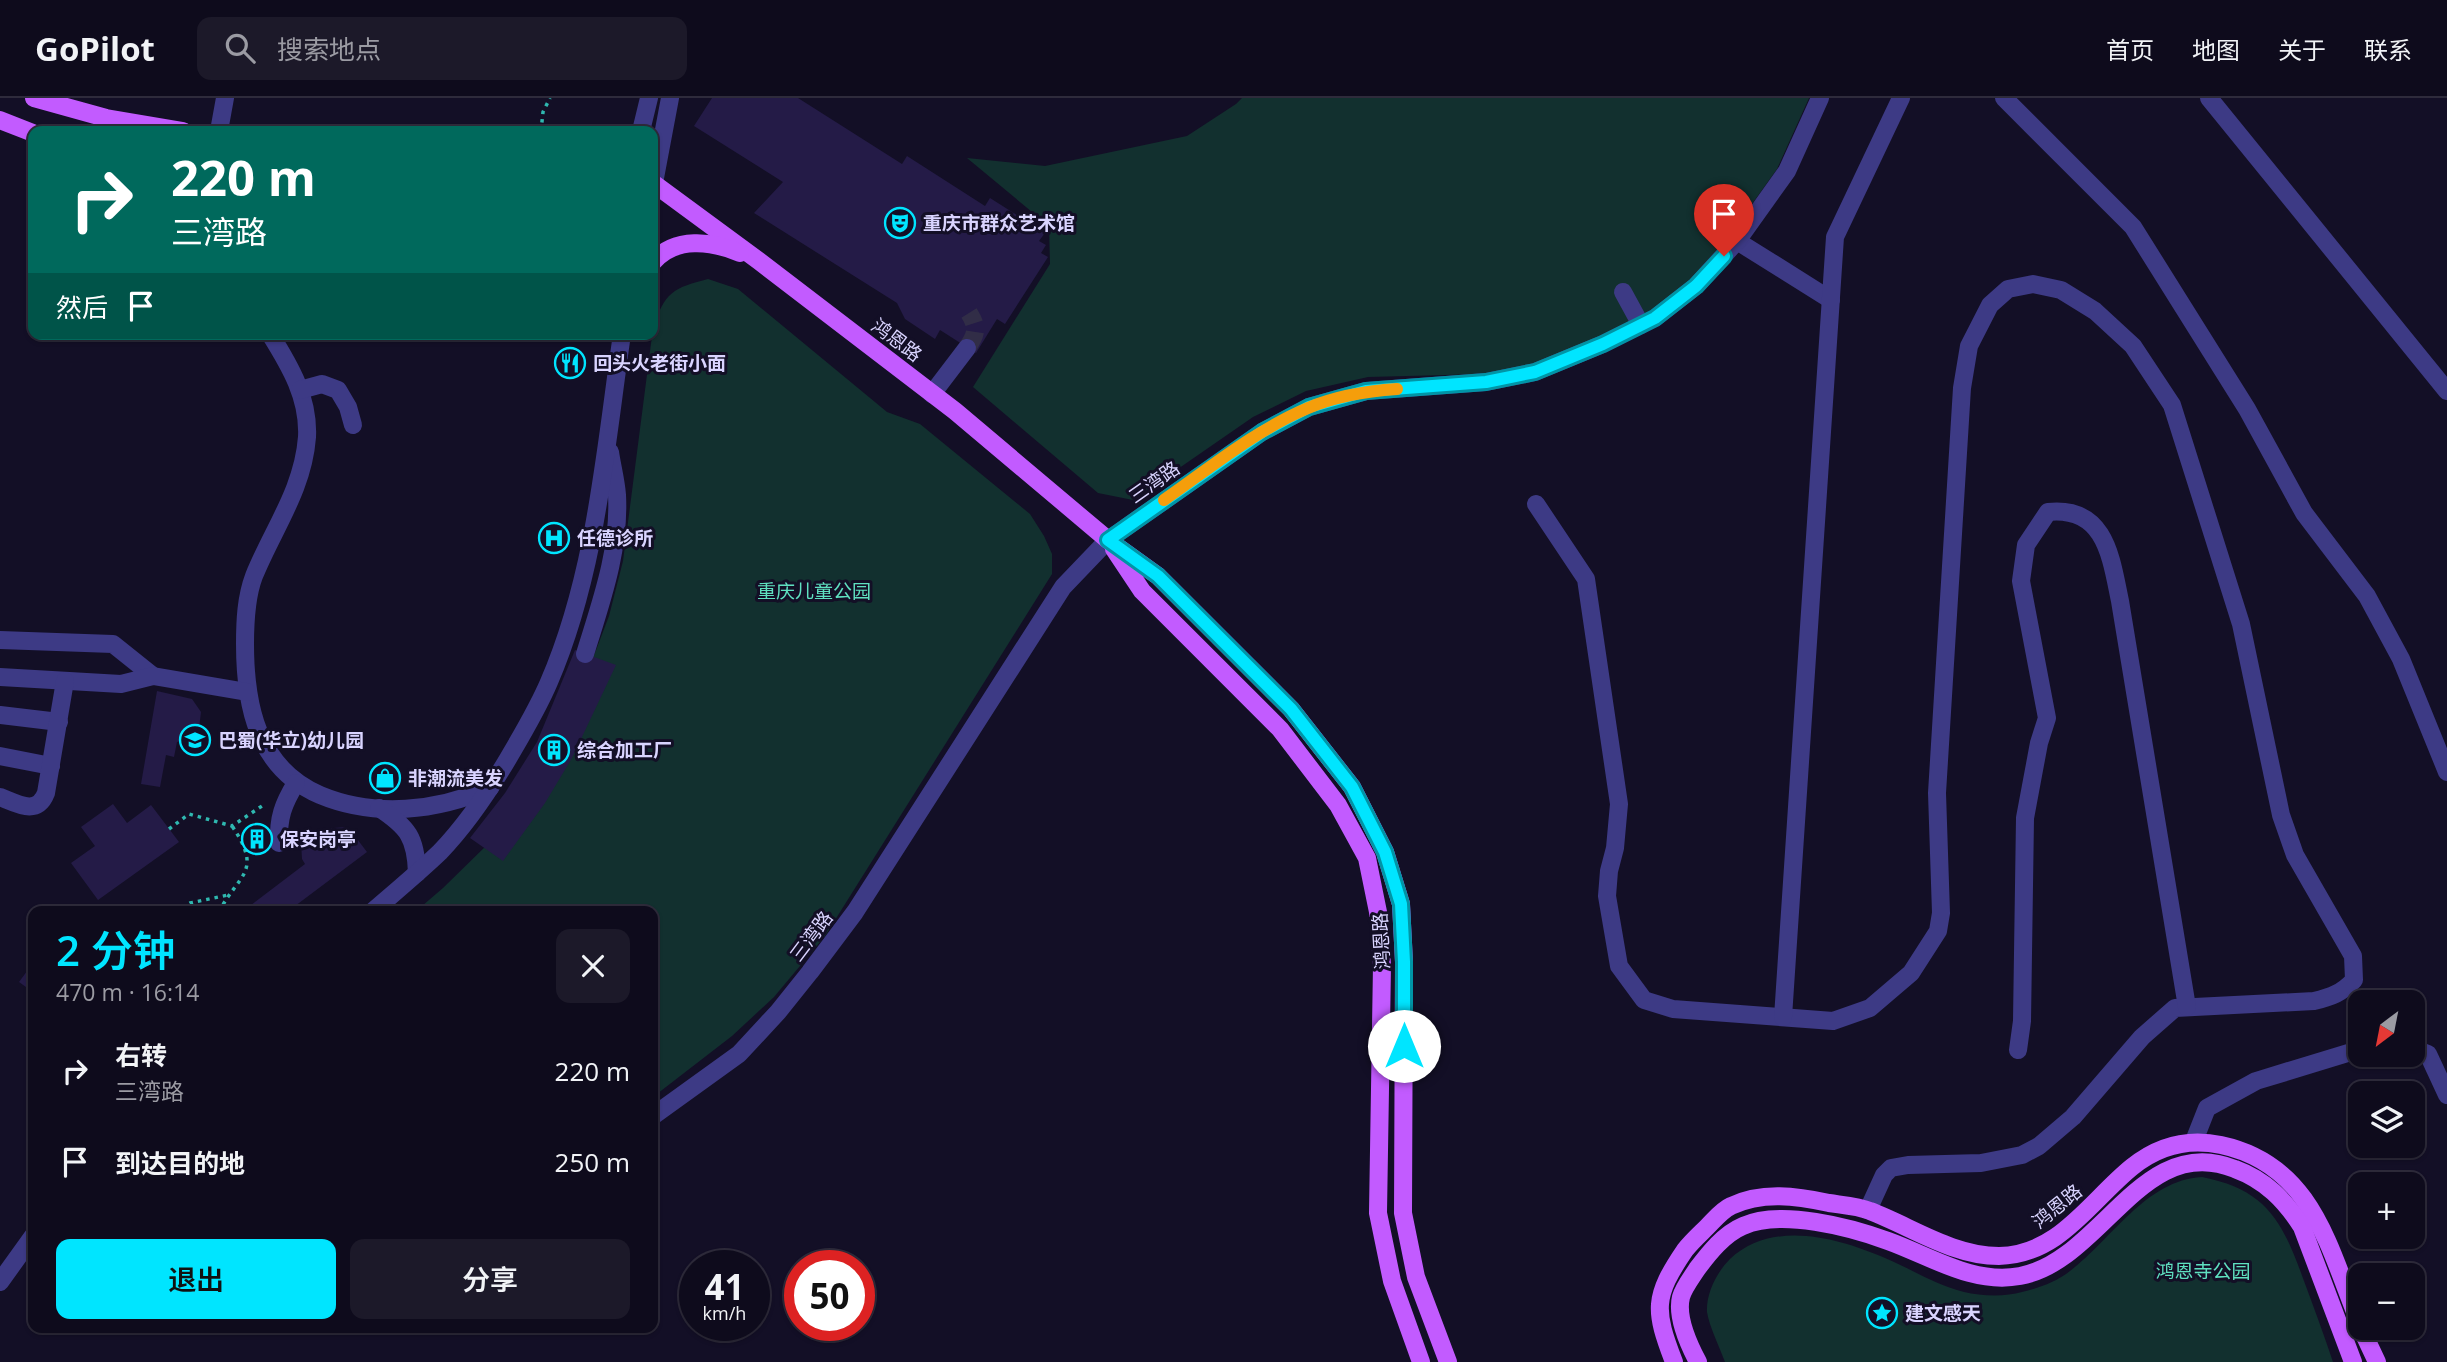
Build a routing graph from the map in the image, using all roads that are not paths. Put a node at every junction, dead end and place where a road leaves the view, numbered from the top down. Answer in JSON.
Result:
{"nodes":[{"id":1,"x":34,"y":98,"type":"edge"},
{"id":2,"x":225,"y":98,"type":"edge"},
{"id":3,"x":649,"y":98,"type":"edge"},
{"id":4,"x":670,"y":98,"type":"edge"},
{"id":5,"x":1820,"y":98,"type":"edge"},
{"id":6,"x":1901,"y":98,"type":"edge"},
{"id":7,"x":2004,"y":98,"type":"edge"},
{"id":8,"x":2209,"y":98,"type":"edge"},
{"id":9,"x":0,"y":120,"type":"edge"},
{"id":10,"x":154,"y":126,"type":"edge"},
{"id":11,"x":220,"y":126,"type":"edge"},
{"id":12,"x":643,"y":126,"type":"edge"},
{"id":13,"x":28,"y":131,"type":"edge"},
{"id":14,"x":658,"y":158,"type":"edge"},
{"id":15,"x":658,"y":187,"type":"edge"},
{"id":16,"x":1738,"y":241,"type":"junction"},
{"id":17,"x":658,"y":255,"type":"edge"},
{"id":18,"x":759,"y":261,"type":"junction"},
{"id":19,"x":1623,"y":292,"type":"dead end"},
{"id":20,"x":1831,"y":300,"type":"junction"},
{"id":21,"x":1642,"y":325,"type":"junction"},
{"id":22,"x":273,"y":340,"type":"edge"},
{"id":23,"x":621,"y":340,"type":"edge"},
{"id":24,"x":967,"y":348,"type":"tunnel mouth"},
{"id":25,"x":300,"y":390,"type":"junction"},
{"id":26,"x":2447,"y":391,"type":"edge"},
{"id":27,"x":932,"y":394,"type":"junction"},
{"id":28,"x":353,"y":425,"type":"dead end"},
{"id":29,"x":607,"y":434,"type":"junction"},
{"id":30,"x":1536,"y":504,"type":"dead end"},
{"id":31,"x":1108,"y":540,"type":"junction"},
{"id":32,"x":0,"y":640,"type":"edge"},
{"id":33,"x":585,"y":654,"type":"dead end"},
{"id":34,"x":153,"y":676,"type":"junction"},
{"id":35,"x":0,"y":677,"type":"edge"},
{"id":36,"x":65,"y":681,"type":"junction"},
{"id":37,"x":247,"y":692,"type":"junction"},
{"id":38,"x":0,"y":715,"type":"edge"},
{"id":39,"x":59,"y":722,"type":"junction"},
{"id":40,"x":0,"y":756,"type":"edge"},
{"id":41,"x":51,"y":765,"type":"junction"},
{"id":42,"x":2447,"y":772,"type":"edge"},
{"id":43,"x":296,"y":783,"type":"junction"},
{"id":44,"x":491,"y":788,"type":"junction"},
{"id":45,"x":0,"y":797,"type":"edge"},
{"id":46,"x":379,"y":808,"type":"junction"},
{"id":47,"x":279,"y":843,"type":"dead end"},
{"id":48,"x":417,"y":873,"type":"junction"},
{"id":49,"x":379,"y":906,"type":"edge"},
{"id":50,"x":2187,"y":1007,"type":"junction"},
{"id":51,"x":1783,"y":1017,"type":"junction"},
{"id":52,"x":2018,"y":1050,"type":"dead end"},
{"id":53,"x":2348,"y":1053,"type":"edge"},
{"id":54,"x":2426,"y":1053,"type":"edge"},
{"id":55,"x":2447,"y":1095,"type":"edge"},
{"id":56,"x":658,"y":1112,"type":"edge"},
{"id":57,"x":2194,"y":1141,"type":"junction"},
{"id":58,"x":1868,"y":1210,"type":"junction"},
{"id":59,"x":28,"y":1243,"type":"edge"},
{"id":60,"x":0,"y":1282,"type":"edge"},
{"id":61,"x":2348,"y":1296,"type":"edge"},
{"id":62,"x":2367,"y":1340,"type":"edge"},
{"id":63,"x":1421,"y":1362,"type":"edge"},
{"id":64,"x":1448,"y":1362,"type":"edge"},
{"id":65,"x":1674,"y":1362,"type":"edge"},
{"id":66,"x":1699,"y":1362,"type":"edge"},
{"id":67,"x":2353,"y":1362,"type":"edge"},
{"id":68,"x":2377,"y":1362,"type":"edge"}],
"edges":[{"from":1,"to":10,"type":"main road"},
{"from":2,"to":11,"type":"street"},
{"from":3,"to":12,"type":"street"},
{"from":4,"to":14,"type":"street"},
{"from":5,"to":16,"type":"street","name":"三湾路"},
{"from":6,"to":20,"type":"street"},
{"from":7,"to":42,"type":"street"},
{"from":8,"to":26,"type":"street"},
{"from":9,"to":13,"type":"main road"},
{"from":15,"to":18,"type":"main road","name":"鸿恩路"},
{"from":16,"to":20,"type":"street"},
{"from":16,"to":21,"type":"street","name":"三湾路"},
{"from":17,"to":18,"type":"main road"},
{"from":18,"to":27,"type":"main road","name":"鸿恩路"},
{"from":19,"to":21,"type":"street"},
{"from":20,"to":51,"type":"street"},
{"from":21,"to":31,"type":"street","name":"三湾路"},
{"from":22,"to":25,"type":"street"},
{"from":23,"to":29,"type":"street"},
{"from":24,"to":27,"type":"street"},
{"from":25,"to":28,"type":"street"},
{"from":25,"to":37,"type":"street"},
{"from":27,"to":31,"type":"main road","name":"鸿恩路"},
{"from":29,"to":33,"type":"street"},
{"from":29,"to":44,"type":"street"},
{"from":30,"to":51,"type":"street"},
{"from":31,"to":56,"type":"street","name":"三湾路"},
{"from":31,"to":63,"type":"main road","name":"鸿恩路"},
{"from":31,"to":64,"type":"main road","name":"鸿恩路"},
{"from":32,"to":34,"type":"street"},
{"from":34,"to":36,"type":"street"},
{"from":34,"to":37,"type":"street"},
{"from":35,"to":36,"type":"street"},
{"from":36,"to":39,"type":"street"},
{"from":37,"to":43,"type":"street"},
{"from":38,"to":39,"type":"street"},
{"from":39,"to":41,"type":"street"},
{"from":40,"to":41,"type":"street"},
{"from":41,"to":45,"type":"street"},
{"from":43,"to":46,"type":"street"},
{"from":43,"to":47,"type":"street"},
{"from":44,"to":46,"type":"street"},
{"from":44,"to":48,"type":"street"},
{"from":46,"to":48,"type":"street"},
{"from":48,"to":49,"type":"street"},
{"from":50,"to":51,"type":"street"},
{"from":50,"to":52,"type":"street"},
{"from":50,"to":58,"type":"street"},
{"from":53,"to":57,"type":"street"},
{"from":54,"to":55,"type":"street"},
{"from":57,"to":58,"type":"main road","name":"鸿恩路"},
{"from":57,"to":61,"type":"main road","name":"鸿恩路"},
{"from":58,"to":65,"type":"main road","name":"鸿恩路"},
{"from":59,"to":60,"type":"street"},
{"from":62,"to":68,"type":"main road","name":"鸿恩路"},
{"from":66,"to":67,"type":"main road"}]}
